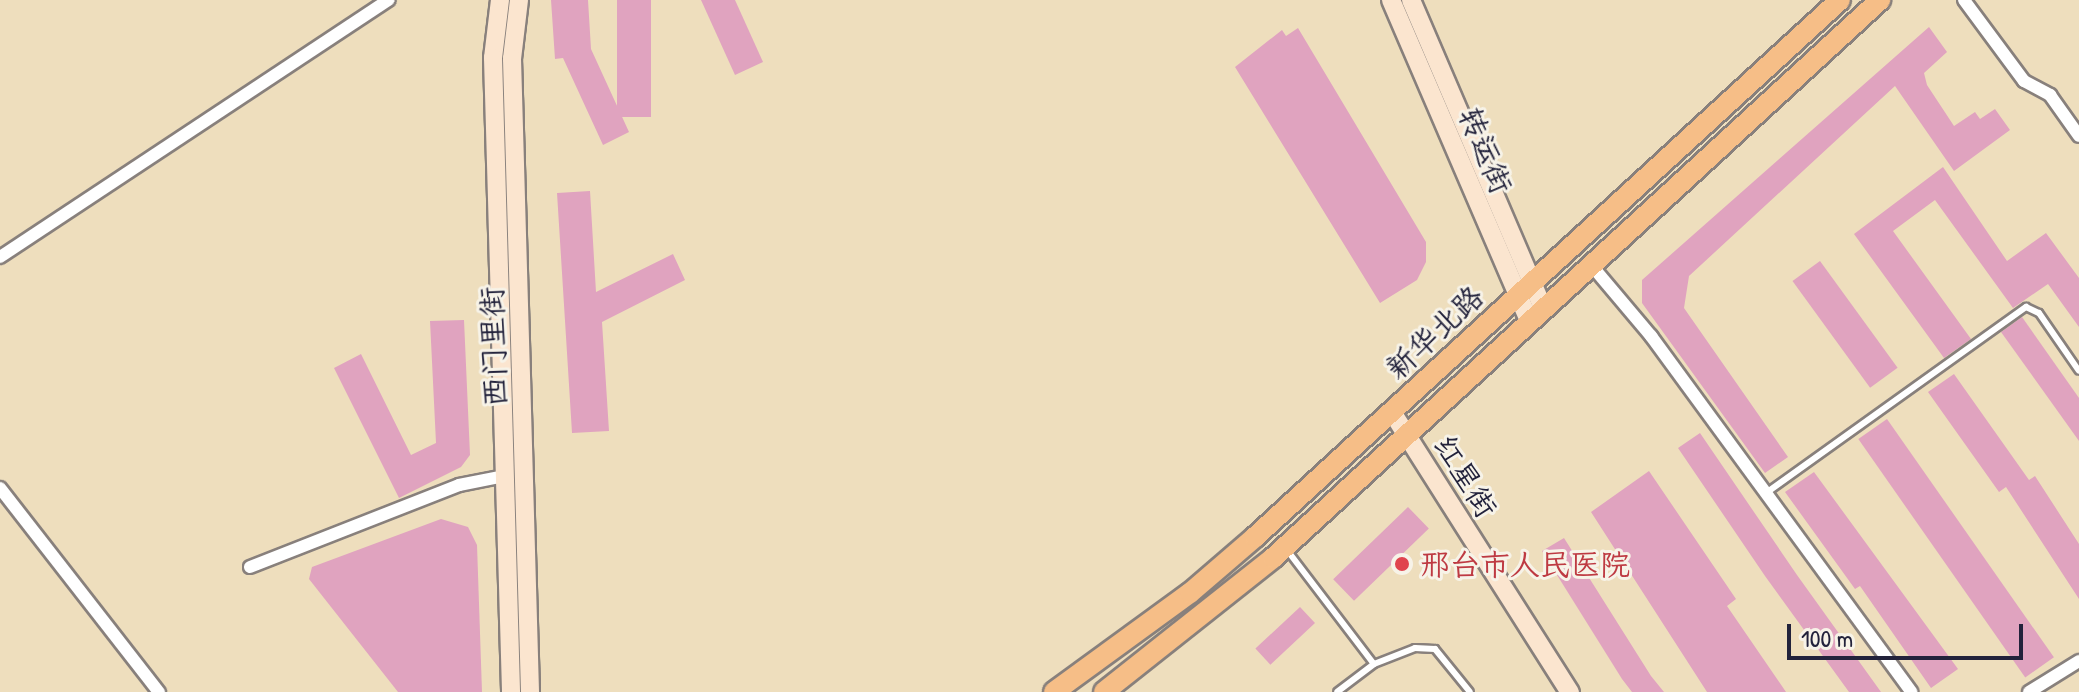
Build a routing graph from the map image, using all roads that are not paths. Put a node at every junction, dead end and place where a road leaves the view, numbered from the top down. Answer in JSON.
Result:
{"nodes":[{"id":1,"x":389,"y":0,"type":"edge"},
{"id":2,"x":500,"y":0,"type":"edge"},
{"id":3,"x":519,"y":0,"type":"edge"},
{"id":4,"x":1391,"y":0,"type":"edge"},
{"id":5,"x":1411,"y":0,"type":"edge"},
{"id":6,"x":1840,"y":0,"type":"edge"},
{"id":7,"x":1880,"y":0,"type":"edge"},
{"id":8,"x":1964,"y":0,"type":"edge"},
{"id":9,"x":2079,"y":136,"type":"edge"},
{"id":10,"x":0,"y":257,"type":"edge"},
{"id":11,"x":1592,"y":266,"type":"junction"},
{"id":12,"x":1526,"y":289,"type":"junction"},
{"id":13,"x":1537,"y":316,"type":"junction"},
{"id":14,"x":2079,"y":371,"type":"edge"},
{"id":15,"x":1392,"y":412,"type":"junction"},
{"id":16,"x":1407,"y":436,"type":"junction"},
{"id":17,"x":505,"y":476,"type":"junction"},
{"id":18,"x":0,"y":488,"type":"edge"},
{"id":19,"x":1765,"y":493,"type":"junction"},
{"id":20,"x":1284,"y":548,"type":"junction"},
{"id":21,"x":250,"y":567,"type":"dead end"},
{"id":22,"x":2079,"y":661,"type":"edge"},
{"id":23,"x":1374,"y":664,"type":"junction"},
{"id":24,"x":159,"y":692,"type":"edge"},
{"id":25,"x":511,"y":692,"type":"edge"},
{"id":26,"x":530,"y":692,"type":"edge"},
{"id":27,"x":1054,"y":692,"type":"edge"},
{"id":28,"x":1104,"y":692,"type":"edge"},
{"id":29,"x":1337,"y":692,"type":"edge"},
{"id":30,"x":1470,"y":692,"type":"edge"},
{"id":31,"x":1570,"y":692,"type":"edge"},
{"id":32,"x":1912,"y":692,"type":"edge"},
{"id":33,"x":2029,"y":692,"type":"edge"}],
"edges":[{"from":1,"to":10,"type":"street"},
{"from":2,"to":17,"type":"street"},
{"from":3,"to":26,"type":"street","name":"西门里街"},
{"from":4,"to":12,"type":"street","name":"转运街"},
{"from":5,"to":12,"type":"street","name":"转运街"},
{"from":6,"to":12,"type":"main road","name":"新华北路"},
{"from":7,"to":11,"type":"main road","name":"新华北路"},
{"from":8,"to":9,"type":"street"},
{"from":11,"to":13,"type":"main road","name":"新华北路"},
{"from":11,"to":19,"type":"street"},
{"from":12,"to":13,"type":"street","name":"转运街"},
{"from":12,"to":15,"type":"main road","name":"新华北路"},
{"from":13,"to":16,"type":"main road","name":"新华北路"},
{"from":14,"to":19,"type":"lane"},
{"from":15,"to":16,"type":"street","name":"红星街"},
{"from":15,"to":27,"type":"main road","name":"新华北路"},
{"from":16,"to":20,"type":"main road","name":"新华北路"},
{"from":16,"to":31,"type":"street","name":"红星街"},
{"from":17,"to":21,"type":"street"},
{"from":17,"to":25,"type":"street"},
{"from":18,"to":24,"type":"street"},
{"from":19,"to":32,"type":"street"},
{"from":20,"to":23,"type":"lane"},
{"from":20,"to":28,"type":"main road","name":"新华北路"},
{"from":22,"to":33,"type":"street"},
{"from":23,"to":29,"type":"lane"},
{"from":23,"to":30,"type":"lane"}]}
